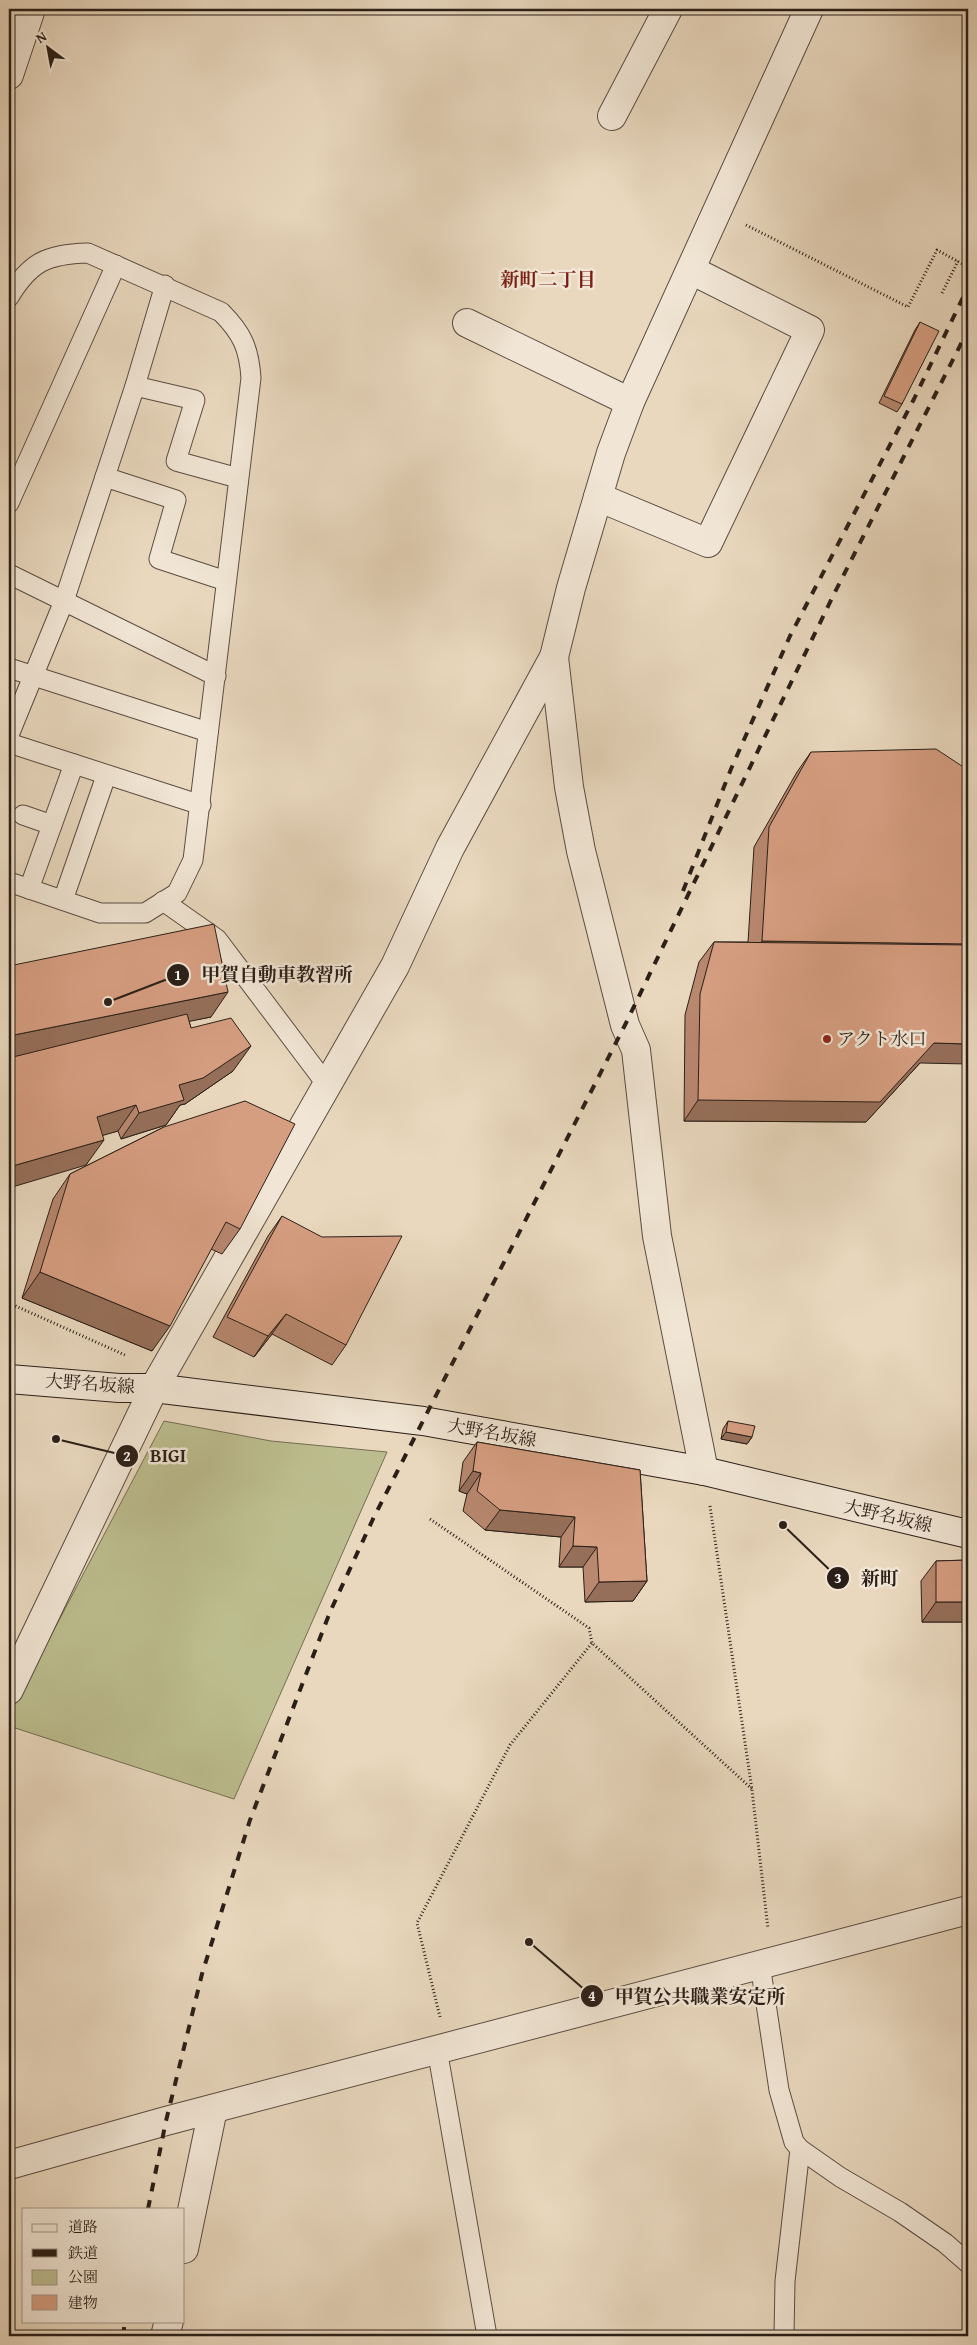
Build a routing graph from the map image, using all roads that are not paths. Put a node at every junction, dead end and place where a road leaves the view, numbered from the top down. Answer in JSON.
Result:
{"nodes":[{"id":1,"x":31,"y":9,"type":"edge"},
{"id":2,"x":668,"y":9,"type":"edge"},
{"id":3,"x":809,"y":9,"type":"edge"},
{"id":4,"x":9,"y":75,"type":"edge"},
{"id":5,"x":612,"y":116,"type":"dead end"},
{"id":6,"x":116,"y":265,"type":"junction"},
{"id":7,"x":691,"y":270,"type":"junction"},
{"id":8,"x":165,"y":285,"type":"junction"},
{"id":9,"x":9,"y":297,"type":"edge"},
{"id":10,"x":467,"y":323,"type":"dead end"},
{"id":11,"x":135,"y":386,"type":"junction"},
{"id":12,"x":630,"y":402,"type":"junction"},
{"id":13,"x":105,"y":477,"type":"junction"},
{"id":14,"x":238,"y":478,"type":"junction"},
{"id":15,"x":598,"y":498,"type":"junction"},
{"id":16,"x":9,"y":503,"type":"edge"},
{"id":17,"x":9,"y":574,"type":"edge"},
{"id":18,"x":226,"y":581,"type":"junction"},
{"id":19,"x":64,"y":600,"type":"junction"},
{"id":20,"x":554,"y":657,"type":"junction"},
{"id":21,"x":9,"y":668,"type":"edge"},
{"id":22,"x":33,"y":676,"type":"junction"},
{"id":23,"x":216,"y":676,"type":"junction"},
{"id":24,"x":208,"y":732,"type":"junction"},
{"id":25,"x":9,"y":735,"type":"edge"},
{"id":26,"x":9,"y":743,"type":"edge"},
{"id":27,"x":74,"y":764,"type":"junction"},
{"id":28,"x":106,"y":776,"type":"junction"},
{"id":29,"x":201,"y":805,"type":"junction"},
{"id":30,"x":23,"y":815,"type":"dead end"},
{"id":31,"x":52,"y":825,"type":"junction"},
{"id":32,"x":9,"y":882,"type":"edge"},
{"id":33,"x":29,"y":889,"type":"junction"},
{"id":34,"x":63,"y":900,"type":"junction"},
{"id":35,"x":163,"y":901,"type":"junction"},
{"id":36,"x":327,"y":1085,"type":"junction"},
{"id":37,"x":9,"y":1379,"type":"edge"},
{"id":38,"x":154,"y":1388,"type":"junction"},
{"id":39,"x":704,"y":1471,"type":"junction"},
{"id":40,"x":968,"y":1534,"type":"edge"},
{"id":41,"x":9,"y":1690,"type":"edge"},
{"id":42,"x":968,"y":1910,"type":"edge"},
{"id":43,"x":766,"y":1963,"type":"junction"},
{"id":44,"x":442,"y":2048,"type":"junction"},
{"id":45,"x":213,"y":2108,"type":"junction"},
{"id":46,"x":800,"y":2149,"type":"junction"},
{"id":47,"x":9,"y":2165,"type":"edge"},
{"id":48,"x":185,"y":2244,"type":"edge"},
{"id":49,"x":968,"y":2263,"type":"edge"},
{"id":50,"x":169,"y":2322,"type":"edge"},
{"id":51,"x":165,"y":2336,"type":"edge"},
{"id":52,"x":487,"y":2336,"type":"edge"},
{"id":53,"x":784,"y":2336,"type":"edge"}],
"edges":[{"from":1,"to":4,"type":"street"},
{"from":2,"to":5,"type":"street"},
{"from":3,"to":7,"type":"street"},
{"from":6,"to":8,"type":"lane"},
{"from":6,"to":9,"type":"lane"},
{"from":6,"to":16,"type":"lane"},
{"from":7,"to":12,"type":"street"},
{"from":7,"to":15,"type":"street"},
{"from":8,"to":11,"type":"lane"},
{"from":8,"to":14,"type":"lane"},
{"from":10,"to":12,"type":"street"},
{"from":11,"to":13,"type":"lane"},
{"from":11,"to":14,"type":"lane"},
{"from":12,"to":15,"type":"street"},
{"from":13,"to":18,"type":"lane"},
{"from":13,"to":19,"type":"lane"},
{"from":14,"to":18,"type":"lane"},
{"from":15,"to":20,"type":"street"},
{"from":17,"to":19,"type":"lane"},
{"from":18,"to":23,"type":"lane"},
{"from":19,"to":22,"type":"lane"},
{"from":19,"to":23,"type":"lane"},
{"from":20,"to":36,"type":"street"},
{"from":20,"to":39,"type":"street"},
{"from":21,"to":22,"type":"lane"},
{"from":22,"to":24,"type":"lane"},
{"from":22,"to":25,"type":"lane"},
{"from":23,"to":24,"type":"lane"},
{"from":24,"to":29,"type":"lane"},
{"from":26,"to":27,"type":"lane"},
{"from":27,"to":28,"type":"lane"},
{"from":27,"to":31,"type":"lane"},
{"from":28,"to":29,"type":"lane"},
{"from":28,"to":34,"type":"lane"},
{"from":29,"to":35,"type":"lane"},
{"from":30,"to":31,"type":"lane"},
{"from":31,"to":33,"type":"lane"},
{"from":32,"to":33,"type":"lane"},
{"from":33,"to":34,"type":"lane"},
{"from":34,"to":35,"type":"lane"},
{"from":35,"to":36,"type":"lane"},
{"from":36,"to":38,"type":"street"},
{"from":37,"to":38,"type":"street","name":"大野名坂線"},
{"from":38,"to":39,"type":"street","name":"大野名坂線"},
{"from":38,"to":41,"type":"street"},
{"from":39,"to":40,"type":"street","name":"大野名坂線"},
{"from":42,"to":43,"type":"street"},
{"from":43,"to":44,"type":"street"},
{"from":43,"to":46,"type":"lane"},
{"from":44,"to":45,"type":"street"},
{"from":44,"to":52,"type":"lane"},
{"from":45,"to":47,"type":"street"},
{"from":45,"to":48,"type":"street"},
{"from":46,"to":49,"type":"lane"},
{"from":46,"to":53,"type":"lane"},
{"from":50,"to":51,"type":"street"}]}
